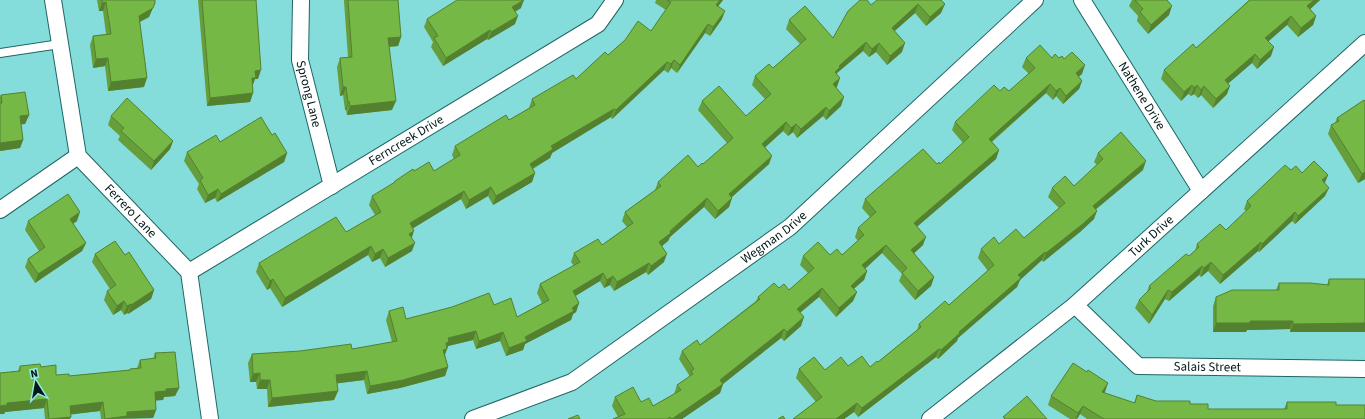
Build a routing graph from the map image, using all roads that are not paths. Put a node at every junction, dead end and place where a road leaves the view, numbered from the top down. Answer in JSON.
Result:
{"nodes":[{"id":1,"x":53,"y":0,"type":"edge"},
{"id":2,"x":301,"y":0,"type":"edge"},
{"id":3,"x":615,"y":0,"type":"edge"},
{"id":4,"x":1035,"y":0,"type":"edge"},
{"id":5,"x":1082,"y":0,"type":"edge"},
{"id":6,"x":1365,"y":43,"type":"edge"},
{"id":7,"x":60,"y":44,"type":"junction"},
{"id":8,"x":0,"y":52,"type":"edge"},
{"id":9,"x":78,"y":156,"type":"junction"},
{"id":10,"x":332,"y":186,"type":"junction"},
{"id":11,"x":1201,"y":191,"type":"junction"},
{"id":12,"x":0,"y":210,"type":"edge"},
{"id":13,"x":189,"y":272,"type":"junction"},
{"id":14,"x":1075,"y":305,"type":"junction"},
{"id":15,"x":1365,"y":369,"type":"edge"},
{"id":16,"x":210,"y":419,"type":"edge"},
{"id":17,"x":473,"y":419,"type":"edge"},
{"id":18,"x":930,"y":419,"type":"edge"}],
"edges":[{"from":1,"to":7,"type":"street"},
{"from":2,"to":10,"type":"street","name":"Sprong Lane"},
{"from":3,"to":10,"type":"street","name":"Ferncreek Drive"},
{"from":4,"to":17,"type":"street","name":"Wegman Drive"},
{"from":5,"to":11,"type":"street","name":"Nathene Drive"},
{"from":6,"to":11,"type":"street","name":"Turk Drive"},
{"from":7,"to":8,"type":"lane"},
{"from":7,"to":9,"type":"street"},
{"from":9,"to":12,"type":"street"},
{"from":9,"to":13,"type":"street","name":"Ferrero Lane"},
{"from":10,"to":13,"type":"street","name":"Ferncreek Drive"},
{"from":11,"to":14,"type":"street","name":"Turk Drive"},
{"from":13,"to":16,"type":"street"},
{"from":14,"to":15,"type":"street","name":"Salais Street"},
{"from":14,"to":18,"type":"street","name":"Turk Drive"}]}
